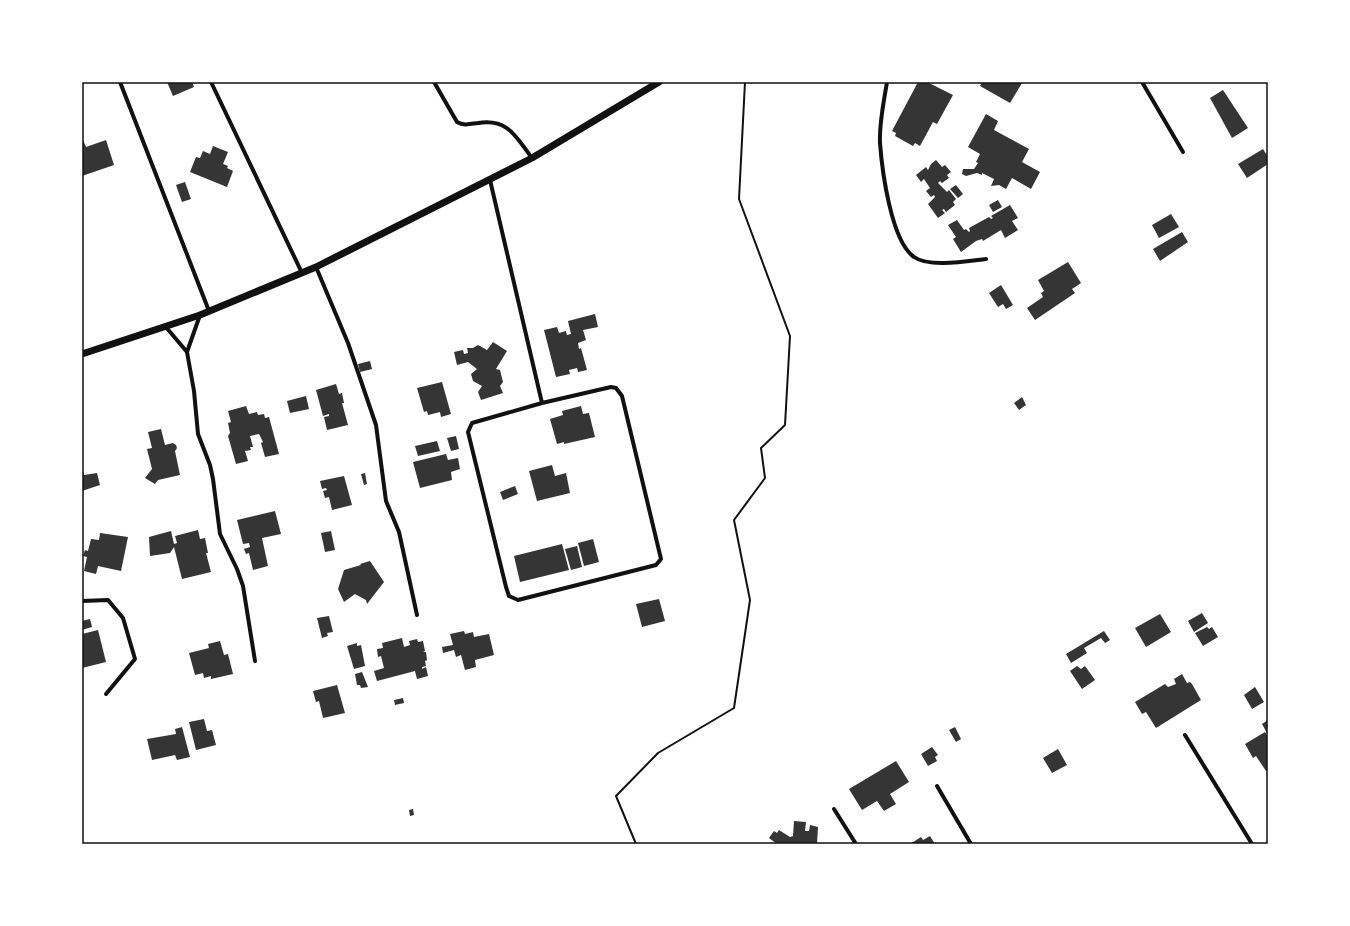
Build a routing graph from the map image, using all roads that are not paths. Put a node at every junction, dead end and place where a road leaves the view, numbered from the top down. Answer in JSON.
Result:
{"nodes":[{"id":1,"x":120,"y":82,"type":"edge"},
{"id":2,"x":211,"y":82,"type":"edge"},
{"id":3,"x":434,"y":82,"type":"edge"},
{"id":4,"x":659,"y":82,"type":"edge"},
{"id":5,"x":886,"y":82,"type":"edge"},
{"id":6,"x":1142,"y":82,"type":"edge"},
{"id":7,"x":1183,"y":152,"type":"dead end"},
{"id":8,"x":532,"y":158,"type":"junction"},
{"id":9,"x":490,"y":180,"type":"junction"},
{"id":10,"x":986,"y":259,"type":"dead end"},
{"id":11,"x":316,"y":268,"type":"junction"},
{"id":12,"x":302,"y":273,"type":"junction"},
{"id":13,"x":209,"y":311,"type":"junction"},
{"id":14,"x":200,"y":315,"type":"junction"},
{"id":15,"x":165,"y":326,"type":"junction"},
{"id":16,"x":187,"y":352,"type":"junction"},
{"id":17,"x":82,"y":354,"type":"edge"},
{"id":18,"x":542,"y":403,"type":"junction"},
{"id":19,"x":82,"y":601,"type":"edge"},
{"id":20,"x":417,"y":615,"type":"dead end"},
{"id":21,"x":255,"y":661,"type":"dead end"},
{"id":22,"x":106,"y":694,"type":"dead end"},
{"id":23,"x":1185,"y":735,"type":"dead end"},
{"id":24,"x":937,"y":786,"type":"dead end"},
{"id":25,"x":834,"y":809,"type":"dead end"},
{"id":26,"x":856,"y":844,"type":"edge"},
{"id":27,"x":971,"y":844,"type":"edge"},
{"id":28,"x":1252,"y":844,"type":"edge"}],
"edges":[{"from":1,"to":13,"type":"street"},
{"from":2,"to":12,"type":"street"},
{"from":3,"to":8,"type":"street"},
{"from":4,"to":8,"type":"street"},
{"from":5,"to":10,"type":"street"},
{"from":6,"to":7,"type":"street"},
{"from":8,"to":9,"type":"street"},
{"from":9,"to":11,"type":"street"},
{"from":9,"to":18,"type":"street"},
{"from":11,"to":12,"type":"street"},
{"from":11,"to":20,"type":"street"},
{"from":12,"to":13,"type":"street"},
{"from":13,"to":14,"type":"street"},
{"from":14,"to":15,"type":"street"},
{"from":14,"to":16,"type":"street"},
{"from":15,"to":16,"type":"street"},
{"from":15,"to":17,"type":"street"},
{"from":16,"to":21,"type":"street"},
{"from":18,"to":18,"type":"street"},
{"from":19,"to":22,"type":"street"},
{"from":23,"to":28,"type":"street"},
{"from":24,"to":27,"type":"street"},
{"from":25,"to":26,"type":"street"}]}
